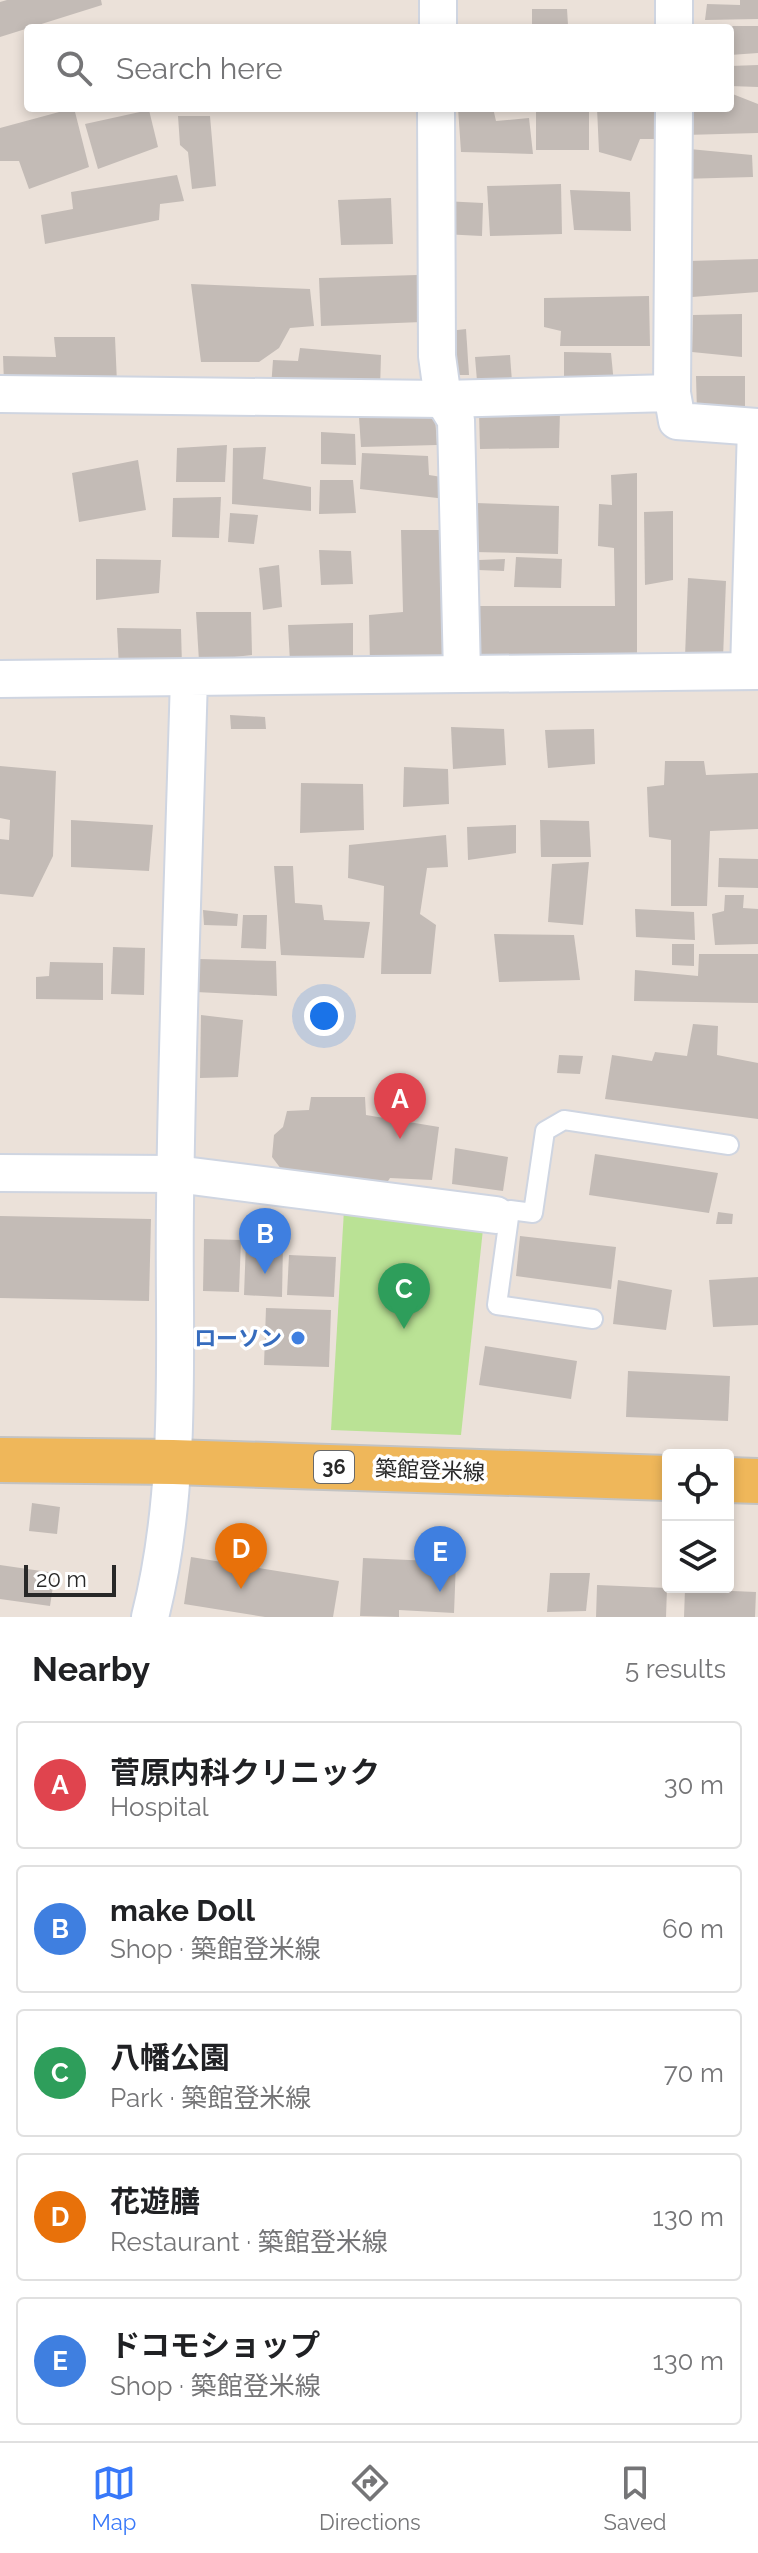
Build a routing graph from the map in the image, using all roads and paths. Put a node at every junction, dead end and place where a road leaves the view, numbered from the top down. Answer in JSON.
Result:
{"nodes":[{"id":1,"x":438,"y":0,"type":"edge"},
{"id":2,"x":674,"y":0,"type":"edge"},
{"id":3,"x":438,"y":24,"type":"edge"},
{"id":4,"x":674,"y":24,"type":"edge"},
{"id":5,"x":436,"y":112,"type":"edge"},
{"id":6,"x":674,"y":112,"type":"edge"},
{"id":7,"x":672,"y":393,"type":"junction"},
{"id":8,"x":0,"y":394,"type":"edge"},
{"id":9,"x":443,"y":399,"type":"junction"},
{"id":10,"x":757,"y":427,"type":"edge"},
{"id":11,"x":754,"y":671,"type":"edge"},
{"id":12,"x":462,"y":673,"type":"junction"},
{"id":13,"x":189,"y":677,"type":"junction"},
{"id":14,"x":0,"y":679,"type":"edge"},
{"id":15,"x":729,"y":1145,"type":"dead end"},
{"id":16,"x":0,"y":1173,"type":"edge"},
{"id":17,"x":176,"y":1174,"type":"junction"},
{"id":18,"x":503,"y":1215,"type":"junction"},
{"id":19,"x":593,"y":1319,"type":"dead end"},
{"id":20,"x":0,"y":1460,"type":"edge"},
{"id":21,"x":173,"y":1462,"type":"junction"},
{"id":22,"x":662,"y":1478,"type":"edge"},
{"id":23,"x":734,"y":1480,"type":"edge"},
{"id":24,"x":758,"y":1481,"type":"edge"},
{"id":25,"x":150,"y":1617,"type":"edge"}],
"edges":[{"from":1,"to":3,"type":"street"},
{"from":2,"to":4,"type":"street"},
{"from":5,"to":9,"type":"street"},
{"from":6,"to":7,"type":"street"},
{"from":7,"to":9,"type":"street"},
{"from":7,"to":10,"type":"street"},
{"from":8,"to":9,"type":"street"},
{"from":9,"to":12,"type":"street"},
{"from":10,"to":11,"type":"street"},
{"from":11,"to":12,"type":"street"},
{"from":12,"to":13,"type":"street"},
{"from":13,"to":14,"type":"street"},
{"from":13,"to":17,"type":"street"},
{"from":15,"to":18,"type":"lane"},
{"from":16,"to":17,"type":"street"},
{"from":17,"to":18,"type":"street"},
{"from":17,"to":21,"type":"street"},
{"from":18,"to":19,"type":"lane"},
{"from":20,"to":21,"type":"main road","name":"築館登米線","number":"36"},
{"from":21,"to":22,"type":"main road","name":"築館登米線","number":"36"},
{"from":21,"to":25,"type":"street"},
{"from":23,"to":24,"type":"main road"}]}
